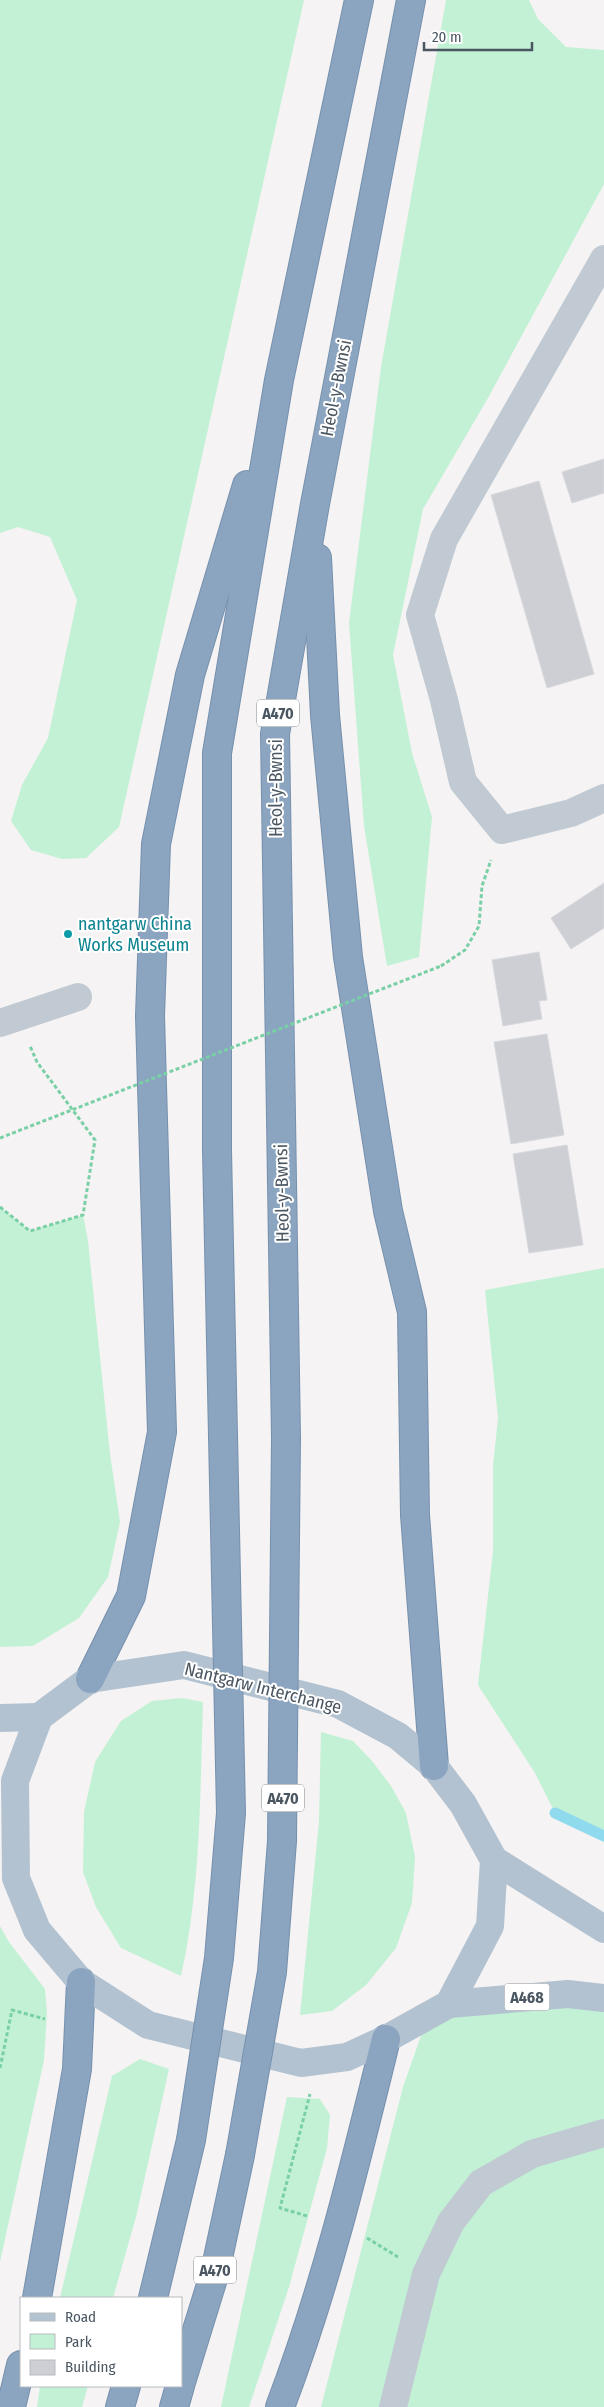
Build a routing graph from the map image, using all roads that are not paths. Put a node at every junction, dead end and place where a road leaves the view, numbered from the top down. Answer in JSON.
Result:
{"nodes":[{"id":1,"x":358,"y":0,"type":"edge"},
{"id":2,"x":410,"y":0,"type":"edge"},
{"id":3,"x":604,"y":258,"type":"edge"},
{"id":4,"x":279,"y":380,"type":"junction"},
{"id":5,"x":315,"y":504,"type":"junction"},
{"id":6,"x":604,"y":798,"type":"edge"},
{"id":7,"x":78,"y":998,"type":"dead end"},
{"id":8,"x":8,"y":1020,"type":"edge"},
{"id":9,"x":90,"y":1679,"type":"junction"},
{"id":10,"x":38,"y":1717,"type":"junction"},
{"id":11,"x":0,"y":1718,"type":"edge"},
{"id":12,"x":434,"y":1766,"type":"junction"},
{"id":13,"x":494,"y":1860,"type":"junction"},
{"id":14,"x":8,"y":1868,"type":"edge"},
{"id":15,"x":604,"y":1930,"type":"edge"},
{"id":16,"x":81,"y":1982,"type":"junction"},
{"id":17,"x":604,"y":1998,"type":"edge"},
{"id":18,"x":449,"y":2004,"type":"junction"},
{"id":19,"x":386,"y":2039,"type":"junction"},
{"id":20,"x":604,"y":2133,"type":"edge"},
{"id":21,"x":36,"y":2297,"type":"edge"},
{"id":22,"x":153,"y":2297,"type":"edge"},
{"id":23,"x":20,"y":2369,"type":"edge"},
{"id":24,"x":182,"y":2381,"type":"edge"},
{"id":25,"x":126,"y":2387,"type":"edge"},
{"id":26,"x":180,"y":2387,"type":"edge"},
{"id":27,"x":11,"y":2407,"type":"edge"},
{"id":28,"x":120,"y":2407,"type":"edge"},
{"id":29,"x":174,"y":2407,"type":"edge"},
{"id":30,"x":280,"y":2407,"type":"edge"},
{"id":31,"x":393,"y":2407,"type":"edge"}],
"edges":[{"from":1,"to":4,"type":"highway"},
{"from":2,"to":5,"type":"highway","name":"Heol-y-Bwnsi","number":"A470"},
{"from":3,"to":6,"type":"street"},
{"from":4,"to":9,"type":"highway"},
{"from":4,"to":22,"type":"highway","bridge":true},
{"from":5,"to":12,"type":"highway"},
{"from":5,"to":24,"type":"highway","name":"Heol-y-Bwnsi","number":"A470","bridge":true},
{"from":7,"to":8,"type":"street"},
{"from":9,"to":10,"type":"main road","name":"Nantgarw Interchange"},
{"from":9,"to":12,"type":"main road","name":"Nantgarw Interchange"},
{"from":10,"to":11,"type":"main road"},
{"from":10,"to":14,"type":"main road"},
{"from":12,"to":13,"type":"main road","name":"Nantgarw Interchange"},
{"from":13,"to":15,"type":"main road"},
{"from":13,"to":18,"type":"main road"},
{"from":14,"to":16,"type":"main road"},
{"from":16,"to":19,"type":"main road"},
{"from":16,"to":21,"type":"highway"},
{"from":17,"to":18,"type":"main road","number":"A468"},
{"from":18,"to":19,"type":"main road"},
{"from":19,"to":30,"type":"highway"},
{"from":20,"to":31,"type":"street"},
{"from":23,"to":27,"type":"highway"},
{"from":25,"to":28,"type":"highway"},
{"from":26,"to":29,"type":"highway","number":"A470"}]}
